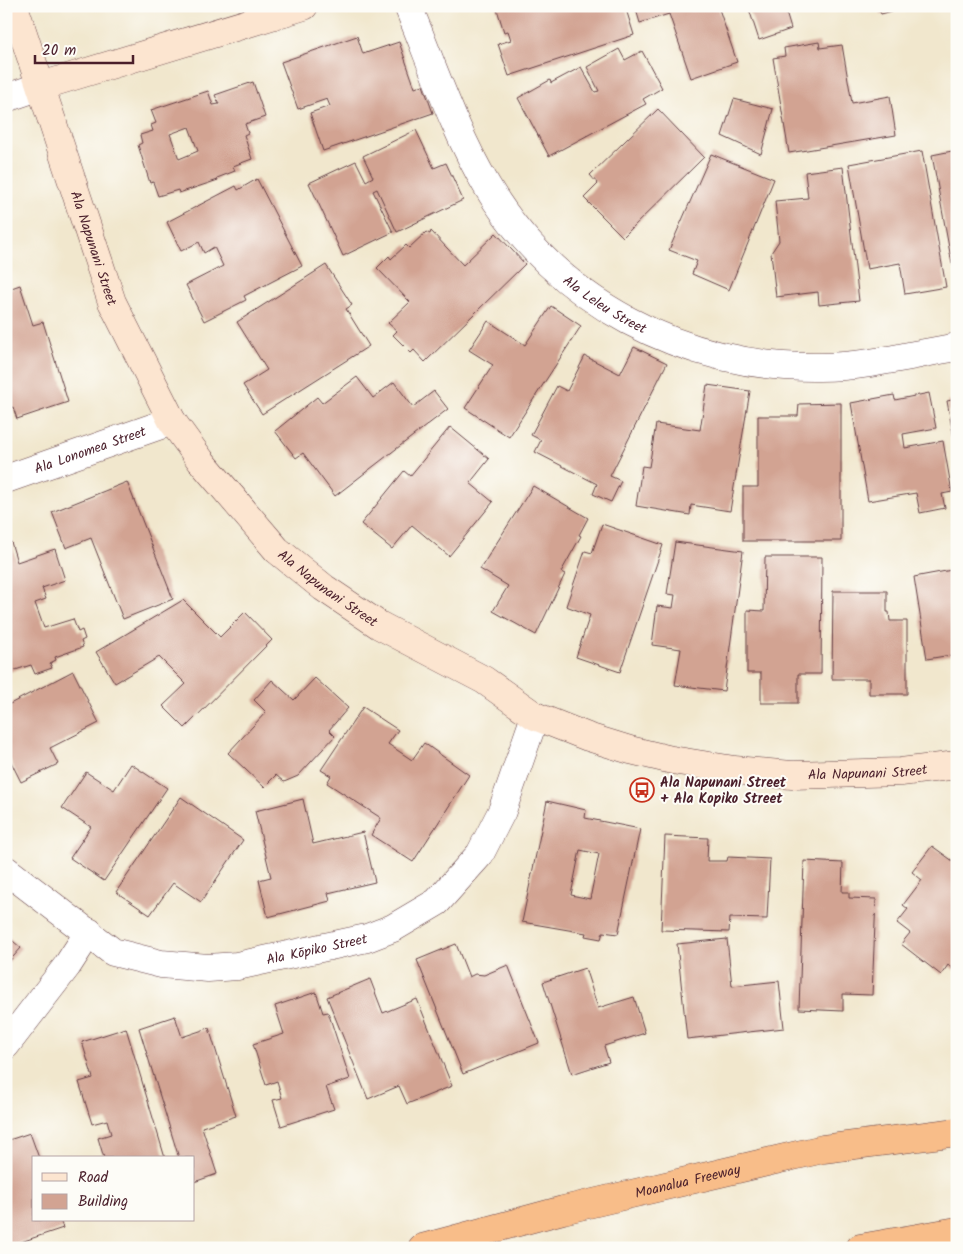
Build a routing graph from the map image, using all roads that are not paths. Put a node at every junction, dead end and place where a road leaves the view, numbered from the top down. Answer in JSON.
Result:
{"nodes":[{"id":1,"x":14,"y":6,"type":"edge"},
{"id":2,"x":304,"y":6,"type":"edge"},
{"id":3,"x":408,"y":6,"type":"edge"},
{"id":4,"x":41,"y":86,"type":"junction"},
{"id":5,"x":6,"y":98,"type":"edge"},
{"id":6,"x":957,"y":347,"type":"edge"},
{"id":7,"x":172,"y":421,"type":"junction"},
{"id":8,"x":6,"y":478,"type":"edge"},
{"id":9,"x":535,"y":716,"type":"junction"},
{"id":10,"x":957,"y":765,"type":"edge"},
{"id":11,"x":6,"y":870,"type":"edge"},
{"id":12,"x":89,"y":932,"type":"junction"},
{"id":13,"x":6,"y":1045,"type":"edge"},
{"id":14,"x":957,"y":1122,"type":"edge"},
{"id":15,"x":957,"y":1132,"type":"edge"},
{"id":16,"x":823,"y":1149,"type":"junction"},
{"id":17,"x":957,"y":1231,"type":"edge"},
{"id":18,"x":422,"y":1248,"type":"edge"},
{"id":19,"x":860,"y":1248,"type":"edge"}],
"edges":[{"from":1,"to":4,"type":"street","name":"Ala Napunani Street"},
{"from":2,"to":4,"type":"street"},
{"from":3,"to":6,"type":"street","name":"Ala Leleu Street"},
{"from":4,"to":5,"type":"street"},
{"from":4,"to":7,"type":"street","name":"Ala Napunani Street"},
{"from":7,"to":8,"type":"street","name":"Ala Lonomea Street"},
{"from":7,"to":9,"type":"street","name":"Ala Napunani Street"},
{"from":9,"to":10,"type":"street","name":"Ala Napunani Street"},
{"from":9,"to":12,"type":"street","name":"Ala Kōpiko Street"},
{"from":11,"to":12,"type":"street","name":"Ala Kōpiko Street"},
{"from":12,"to":13,"type":"street"},
{"from":14,"to":16,"type":"highway"},
{"from":15,"to":16,"type":"highway","name":"Moanalua Freeway"},
{"from":16,"to":18,"type":"highway","name":"Moanalua Freeway"},
{"from":17,"to":19,"type":"highway"}]}
